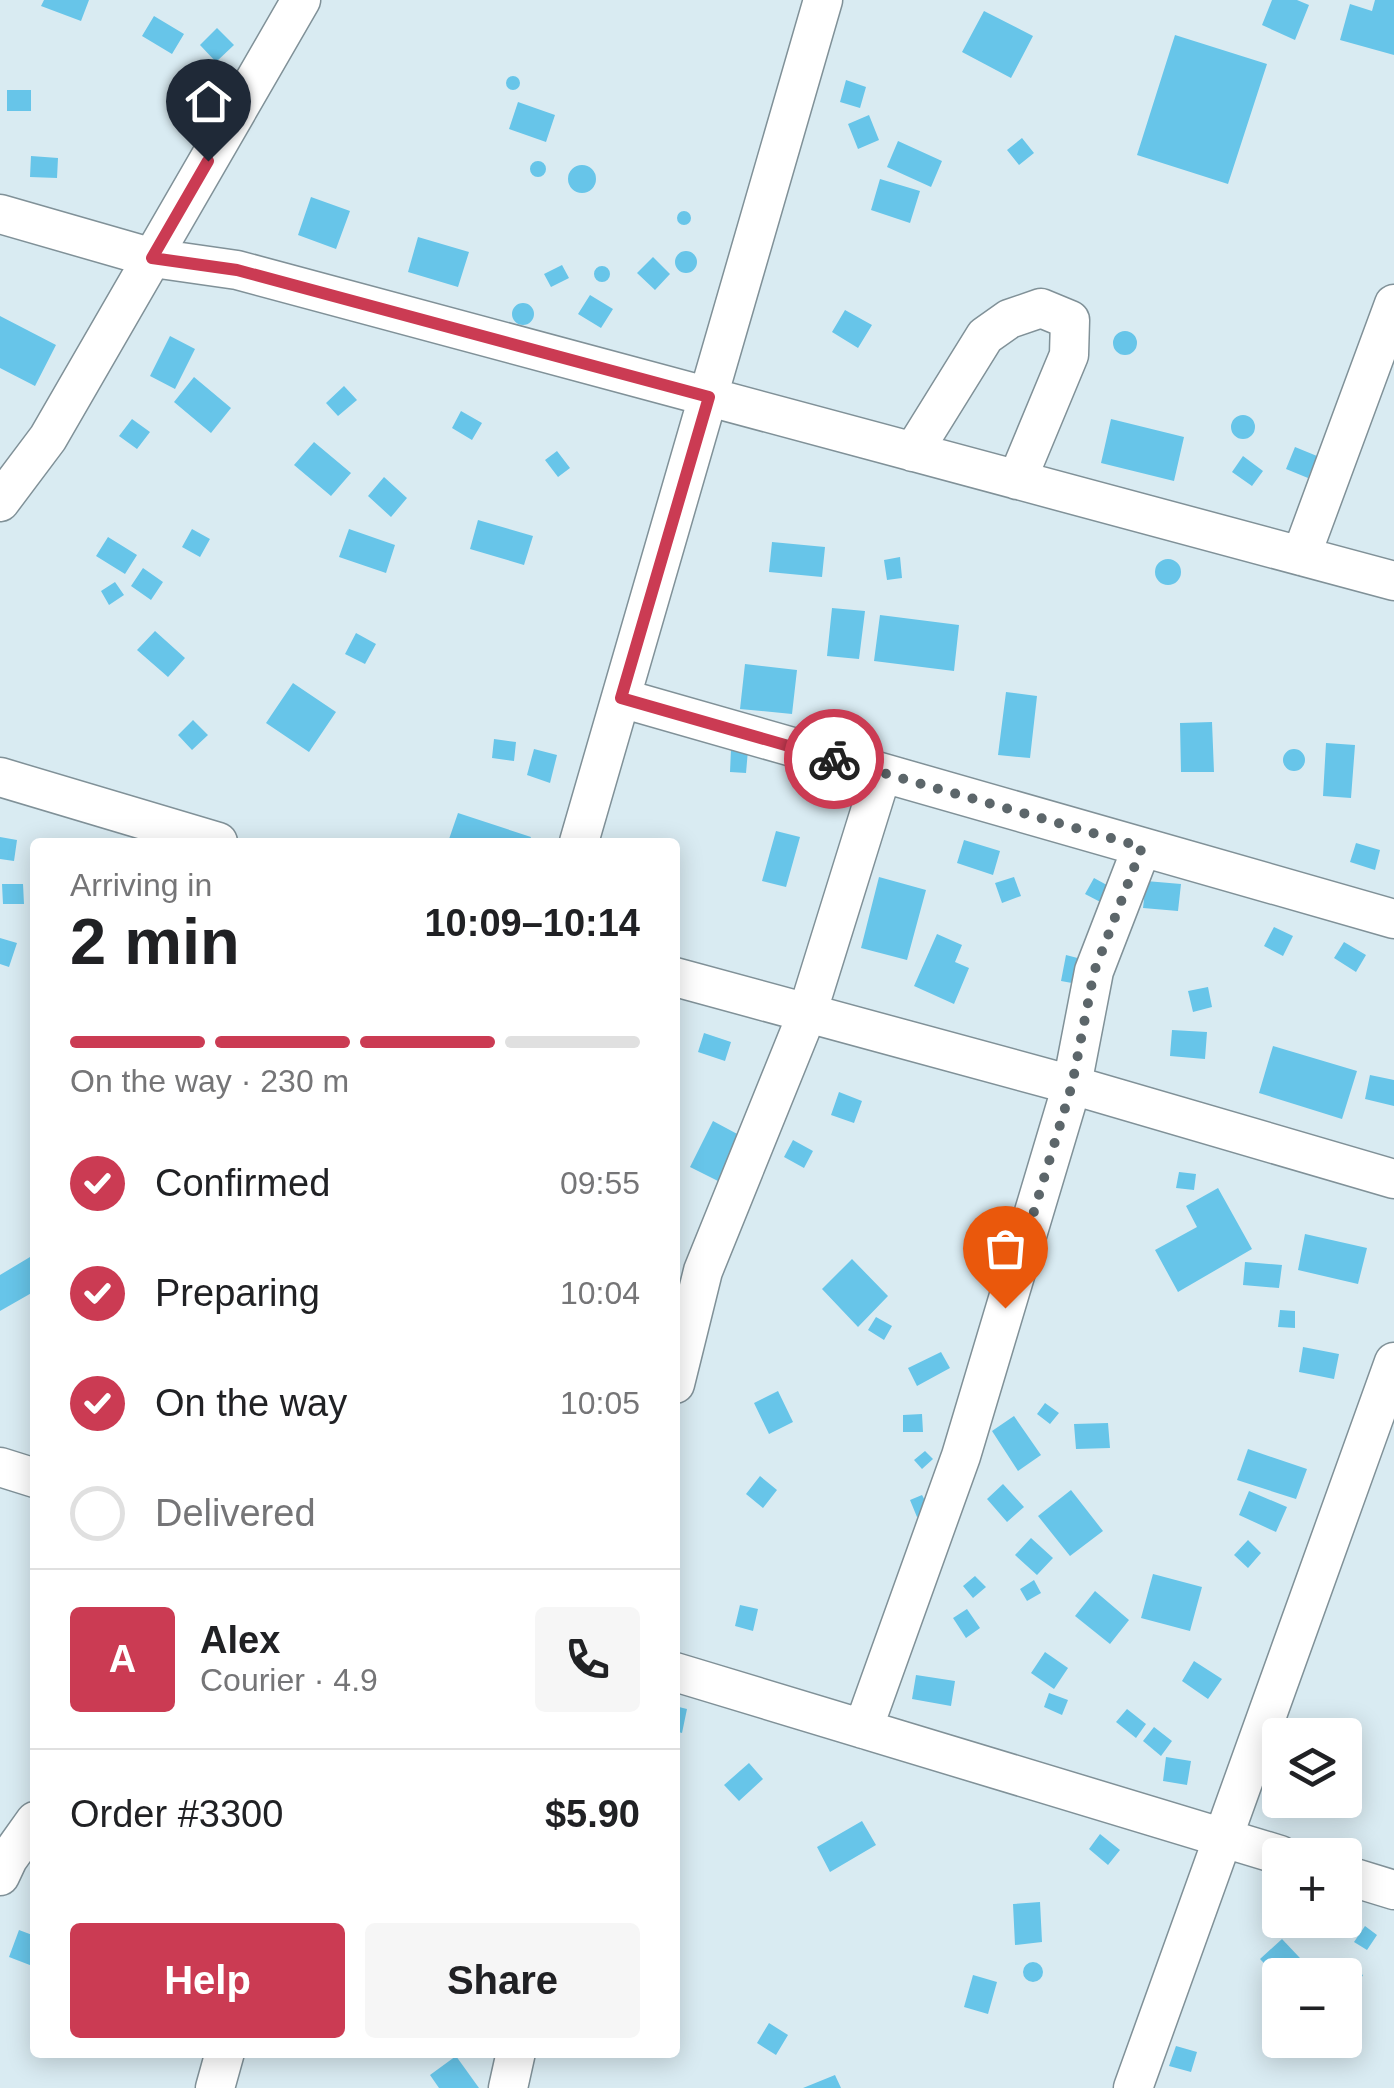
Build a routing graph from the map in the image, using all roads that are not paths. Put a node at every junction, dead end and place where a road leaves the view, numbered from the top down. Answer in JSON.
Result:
{"nodes":[{"id":1,"x":301,"y":0,"type":"edge"},
{"id":2,"x":823,"y":0,"type":"edge"},
{"id":3,"x":0,"y":214,"type":"edge"},
{"id":4,"x":152,"y":258,"type":"junction"},
{"id":5,"x":1394,"y":304,"type":"edge"},
{"id":6,"x":709,"y":397,"type":"junction"},
{"id":7,"x":914,"y":452,"type":"junction"},
{"id":8,"x":1018,"y":480,"type":"junction"},
{"id":9,"x":0,"y":502,"type":"edge"},
{"id":10,"x":1301,"y":556,"type":"junction"},
{"id":11,"x":1394,"y":581,"type":"edge"},
{"id":12,"x":621,"y":698,"type":"junction"},
{"id":13,"x":882,"y":773,"type":"junction"},
{"id":14,"x":0,"y":778,"type":"edge"},
{"id":15,"x":204,"y":838,"type":"edge"},
{"id":16,"x":580,"y":838,"type":"edge"},
{"id":17,"x":1142,"y":847,"type":"junction"},
{"id":18,"x":1394,"y":919,"type":"edge"},
{"id":19,"x":680,"y":978,"type":"edge"},
{"id":20,"x":807,"y":1014,"type":"junction"},
{"id":21,"x":1072,"y":1085,"type":"junction"},
{"id":22,"x":1394,"y":1180,"type":"edge"},
{"id":23,"x":1394,"y":1362,"type":"edge"},
{"id":24,"x":680,"y":1365,"type":"edge"},
{"id":25,"x":0,"y":1467,"type":"edge"},
{"id":26,"x":30,"y":1476,"type":"edge"},
{"id":27,"x":680,"y":1674,"type":"edge"},
{"id":28,"x":864,"y":1729,"type":"junction"},
{"id":29,"x":30,"y":1828,"type":"edge"},
{"id":30,"x":1224,"y":1837,"type":"junction"},
{"id":31,"x":1262,"y":1849,"type":"edge"},
{"id":32,"x":0,"y":1876,"type":"edge"},
{"id":33,"x":1362,"y":1880,"type":"edge"},
{"id":34,"x":1394,"y":1890,"type":"edge"},
{"id":35,"x":223,"y":2058,"type":"edge"},
{"id":36,"x":215,"y":2088,"type":"edge"},
{"id":37,"x":1133,"y":2088,"type":"edge"}],
"edges":[{"from":1,"to":4,"type":"street"},
{"from":2,"to":6,"type":"street"},
{"from":3,"to":4,"type":"street"},
{"from":4,"to":6,"type":"street"},
{"from":4,"to":9,"type":"street"},
{"from":5,"to":10,"type":"street"},
{"from":6,"to":7,"type":"street"},
{"from":6,"to":12,"type":"street"},
{"from":7,"to":8,"type":"street"},
{"from":7,"to":8,"type":"street"},
{"from":8,"to":10,"type":"street"},
{"from":10,"to":11,"type":"street"},
{"from":12,"to":13,"type":"street"},
{"from":12,"to":16,"type":"street"},
{"from":13,"to":17,"type":"street"},
{"from":13,"to":20,"type":"street"},
{"from":14,"to":15,"type":"street"},
{"from":17,"to":18,"type":"street"},
{"from":17,"to":21,"type":"street"},
{"from":19,"to":20,"type":"street"},
{"from":20,"to":21,"type":"street"},
{"from":20,"to":24,"type":"street"},
{"from":21,"to":22,"type":"street"},
{"from":21,"to":28,"type":"street"},
{"from":23,"to":30,"type":"street"},
{"from":25,"to":26,"type":"street"},
{"from":27,"to":28,"type":"street"},
{"from":28,"to":30,"type":"street"},
{"from":29,"to":32,"type":"street"},
{"from":30,"to":31,"type":"street"},
{"from":30,"to":37,"type":"street"},
{"from":33,"to":34,"type":"street"},
{"from":35,"to":36,"type":"street"}]}
